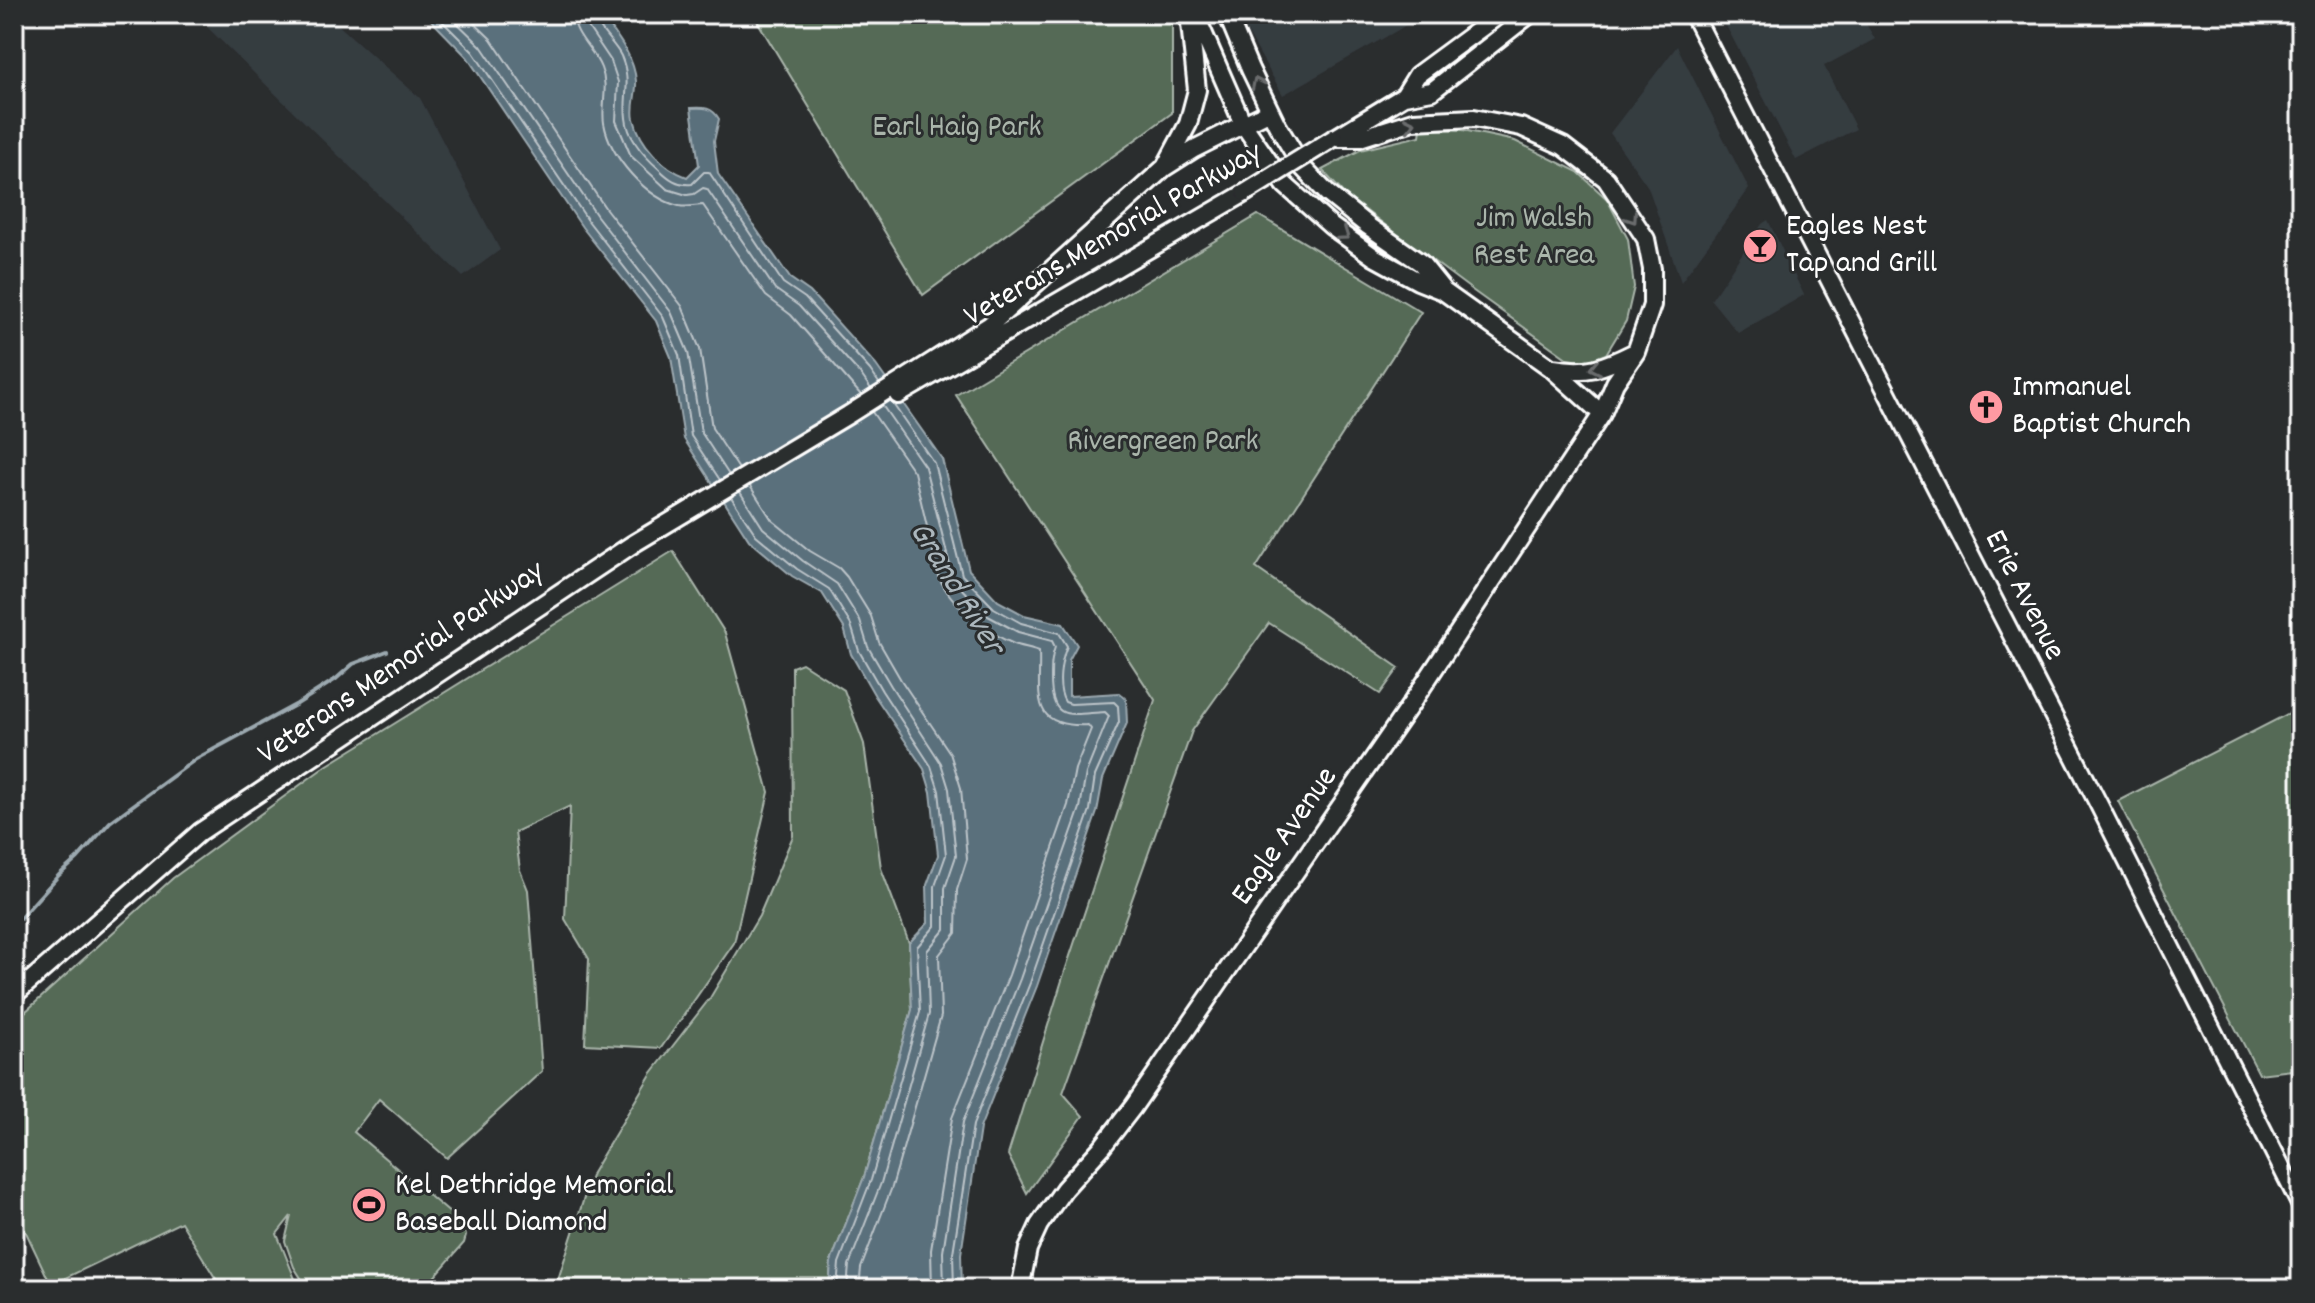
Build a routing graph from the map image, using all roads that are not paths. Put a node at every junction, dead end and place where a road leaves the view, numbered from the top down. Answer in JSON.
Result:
{"nodes":[{"id":1,"x":1192,"y":14,"type":"edge"},
{"id":2,"x":1227,"y":14,"type":"edge"},
{"id":3,"x":1500,"y":14,"type":"edge"},
{"id":4,"x":1530,"y":14,"type":"edge"},
{"id":5,"x":1693,"y":14,"type":"edge"},
{"id":6,"x":1404,"y":96,"type":"junction"},
{"id":7,"x":1270,"y":111,"type":"junction"},
{"id":8,"x":1243,"y":124,"type":"junction"},
{"id":9,"x":1334,"y":138,"type":"junction"},
{"id":10,"x":1164,"y":168,"type":"junction"},
{"id":11,"x":1443,"y":291,"type":"junction"},
{"id":12,"x":994,"y":331,"type":"junction"},
{"id":13,"x":1636,"y":352,"type":"junction"},
{"id":14,"x":1551,"y":368,"type":"junction"},
{"id":15,"x":1602,"y":414,"type":"junction"},
{"id":16,"x":14,"y":995,"type":"edge"},
{"id":17,"x":2301,"y":1206,"type":"edge"},
{"id":18,"x":1020,"y":1289,"type":"edge"}],
"edges":[{"from":1,"to":8,"type":"main road"},
{"from":1,"to":10,"type":"main road"},
{"from":7,"to":2,"type":"main road","one_way":true},
{"from":3,"to":6,"type":"main road","name":"Veterans Memorial Parkway"},
{"from":4,"to":6,"type":"main road","name":"Veterans Memorial Parkway"},
{"from":5,"to":17,"type":"main road","name":"Erie Avenue"},
{"from":6,"to":9,"type":"main road","name":"Veterans Memorial Parkway"},
{"from":7,"to":8,"type":"main road"},
{"from":7,"to":11,"type":"main road"},
{"from":8,"to":10,"type":"main road"},
{"from":8,"to":11,"type":"main road","one_way":true},
{"from":9,"to":12,"type":"main road","name":"Veterans Memorial Parkway","bridge":true},
{"from":9,"to":13,"type":"main road","name":"Eagle Avenue","one_way":true},
{"from":10,"to":12,"type":"main road"},
{"from":11,"to":14,"type":"main road"},
{"from":12,"to":16,"type":"main road","name":"Veterans Memorial Parkway"},
{"from":13,"to":14,"type":"main road","one_way":true},
{"from":13,"to":15,"type":"main road","name":"Eagle Avenue"},
{"from":14,"to":15,"type":"main road"},
{"from":15,"to":18,"type":"main road","name":"Eagle Avenue"}]}
